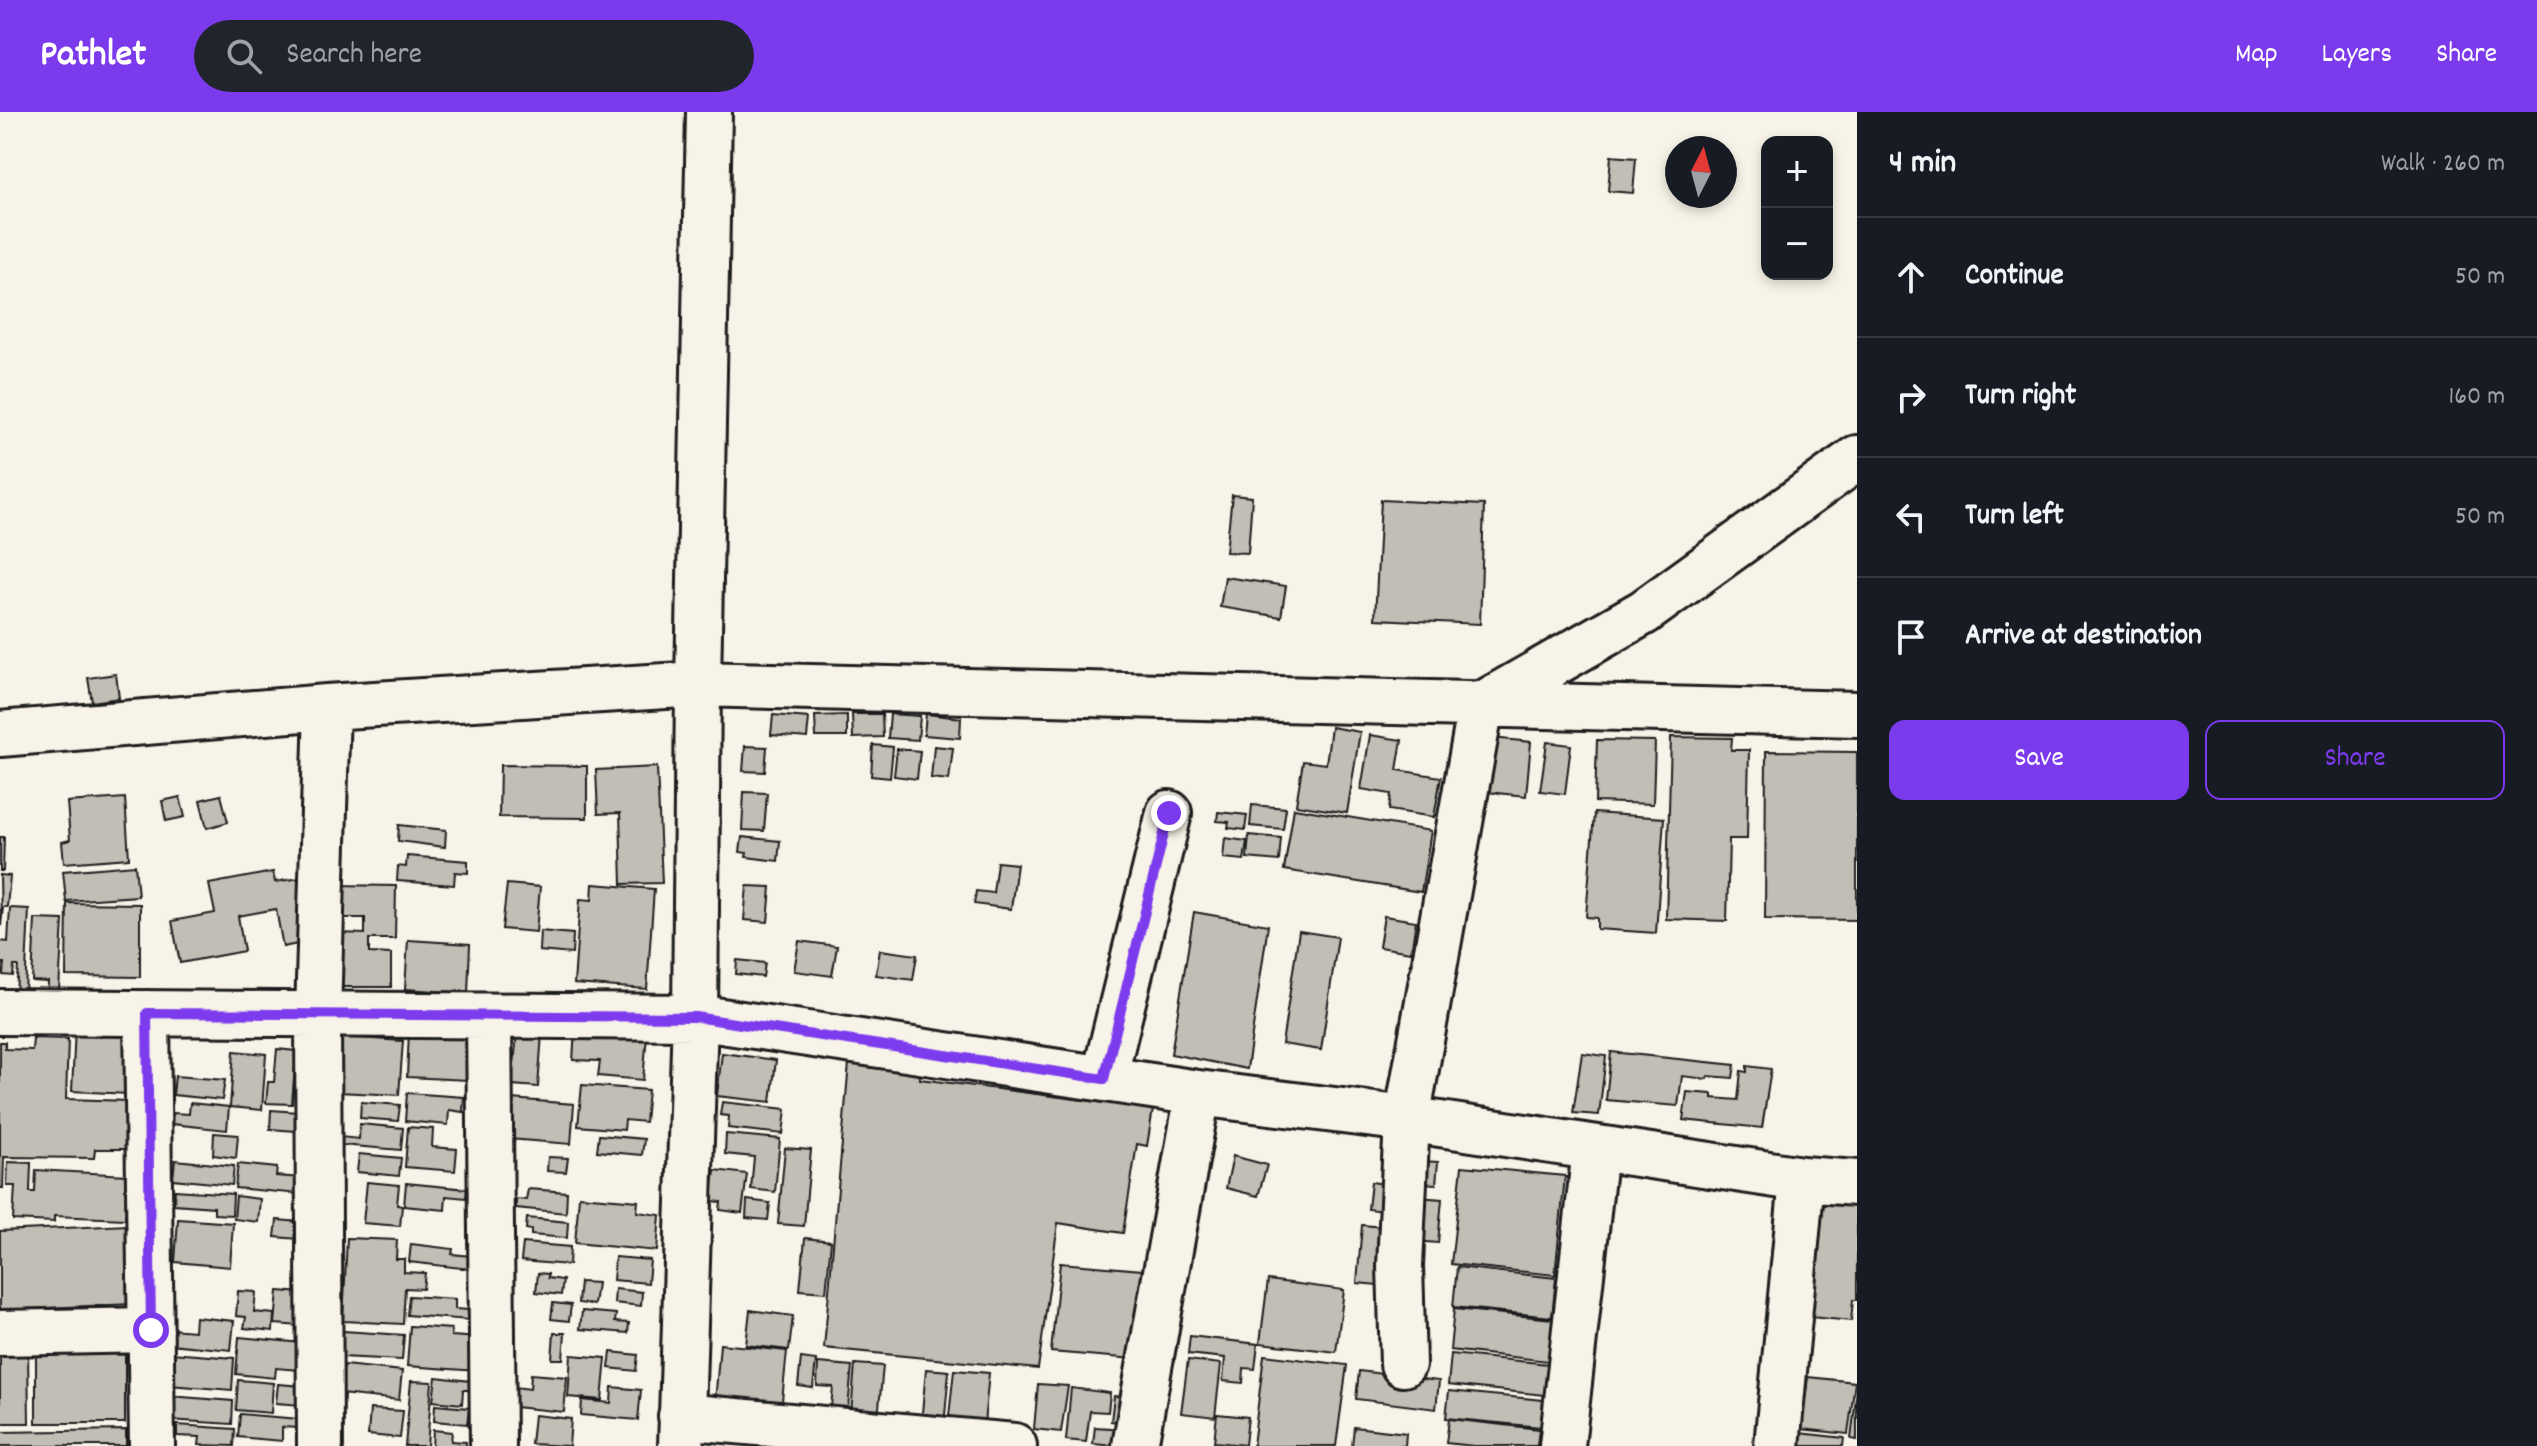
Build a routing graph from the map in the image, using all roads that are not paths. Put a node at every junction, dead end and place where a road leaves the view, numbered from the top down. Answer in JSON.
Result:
{"nodes":[{"id":1,"x":709,"y":112,"type":"edge"},
{"id":2,"x":1857,"y":458,"type":"edge"},
{"id":3,"x":698,"y":684,"type":"junction"},
{"id":4,"x":1481,"y":705,"type":"junction"},
{"id":5,"x":327,"y":707,"type":"junction"},
{"id":6,"x":1857,"y":714,"type":"edge"},
{"id":7,"x":0,"y":734,"type":"edge"},
{"id":8,"x":1169,"y":813,"type":"dead end"},
{"id":9,"x":0,"y":1012,"type":"edge"},
{"id":10,"x":147,"y":1013,"type":"junction"},
{"id":11,"x":318,"y":1015,"type":"junction"},
{"id":12,"x":489,"y":1016,"type":"junction"},
{"id":13,"x":695,"y":1017,"type":"junction"},
{"id":14,"x":1104,"y":1079,"type":"junction"},
{"id":15,"x":1198,"y":1093,"type":"junction"},
{"id":16,"x":1407,"y":1119,"type":"junction"},
{"id":17,"x":1595,"y":1149,"type":"junction"},
{"id":18,"x":1802,"y":1179,"type":"junction"},
{"id":19,"x":1857,"y":1183,"type":"edge"},
{"id":20,"x":151,"y":1330,"type":"junction"},
{"id":21,"x":0,"y":1333,"type":"edge"},
{"id":22,"x":1403,"y":1364,"type":"dead end"},
{"id":23,"x":681,"y":1431,"type":"edge"},
{"id":24,"x":152,"y":1446,"type":"edge"},
{"id":25,"x":320,"y":1446,"type":"edge"},
{"id":26,"x":493,"y":1446,"type":"edge"},
{"id":27,"x":1014,"y":1446,"type":"edge"},
{"id":28,"x":1135,"y":1446,"type":"edge"},
{"id":29,"x":1562,"y":1446,"type":"edge"},
{"id":30,"x":1777,"y":1446,"type":"edge"}],
"edges":[{"from":1,"to":3,"type":"street"},
{"from":2,"to":4,"type":"street"},
{"from":3,"to":4,"type":"street"},
{"from":3,"to":5,"type":"street"},
{"from":3,"to":13,"type":"street"},
{"from":4,"to":6,"type":"street"},
{"from":4,"to":16,"type":"street"},
{"from":5,"to":7,"type":"street"},
{"from":5,"to":11,"type":"street"},
{"from":8,"to":14,"type":"street"},
{"from":9,"to":10,"type":"street"},
{"from":10,"to":11,"type":"street"},
{"from":10,"to":20,"type":"street"},
{"from":11,"to":12,"type":"street"},
{"from":11,"to":25,"type":"street"},
{"from":12,"to":13,"type":"street"},
{"from":12,"to":26,"type":"street"},
{"from":13,"to":14,"type":"street"},
{"from":13,"to":23,"type":"street"},
{"from":14,"to":15,"type":"street"},
{"from":15,"to":16,"type":"street"},
{"from":15,"to":28,"type":"street"},
{"from":16,"to":17,"type":"street"},
{"from":16,"to":22,"type":"street"},
{"from":17,"to":18,"type":"street"},
{"from":17,"to":29,"type":"street"},
{"from":18,"to":19,"type":"street"},
{"from":18,"to":30,"type":"street"},
{"from":20,"to":21,"type":"street"},
{"from":20,"to":24,"type":"street"},
{"from":23,"to":27,"type":"street"}]}
